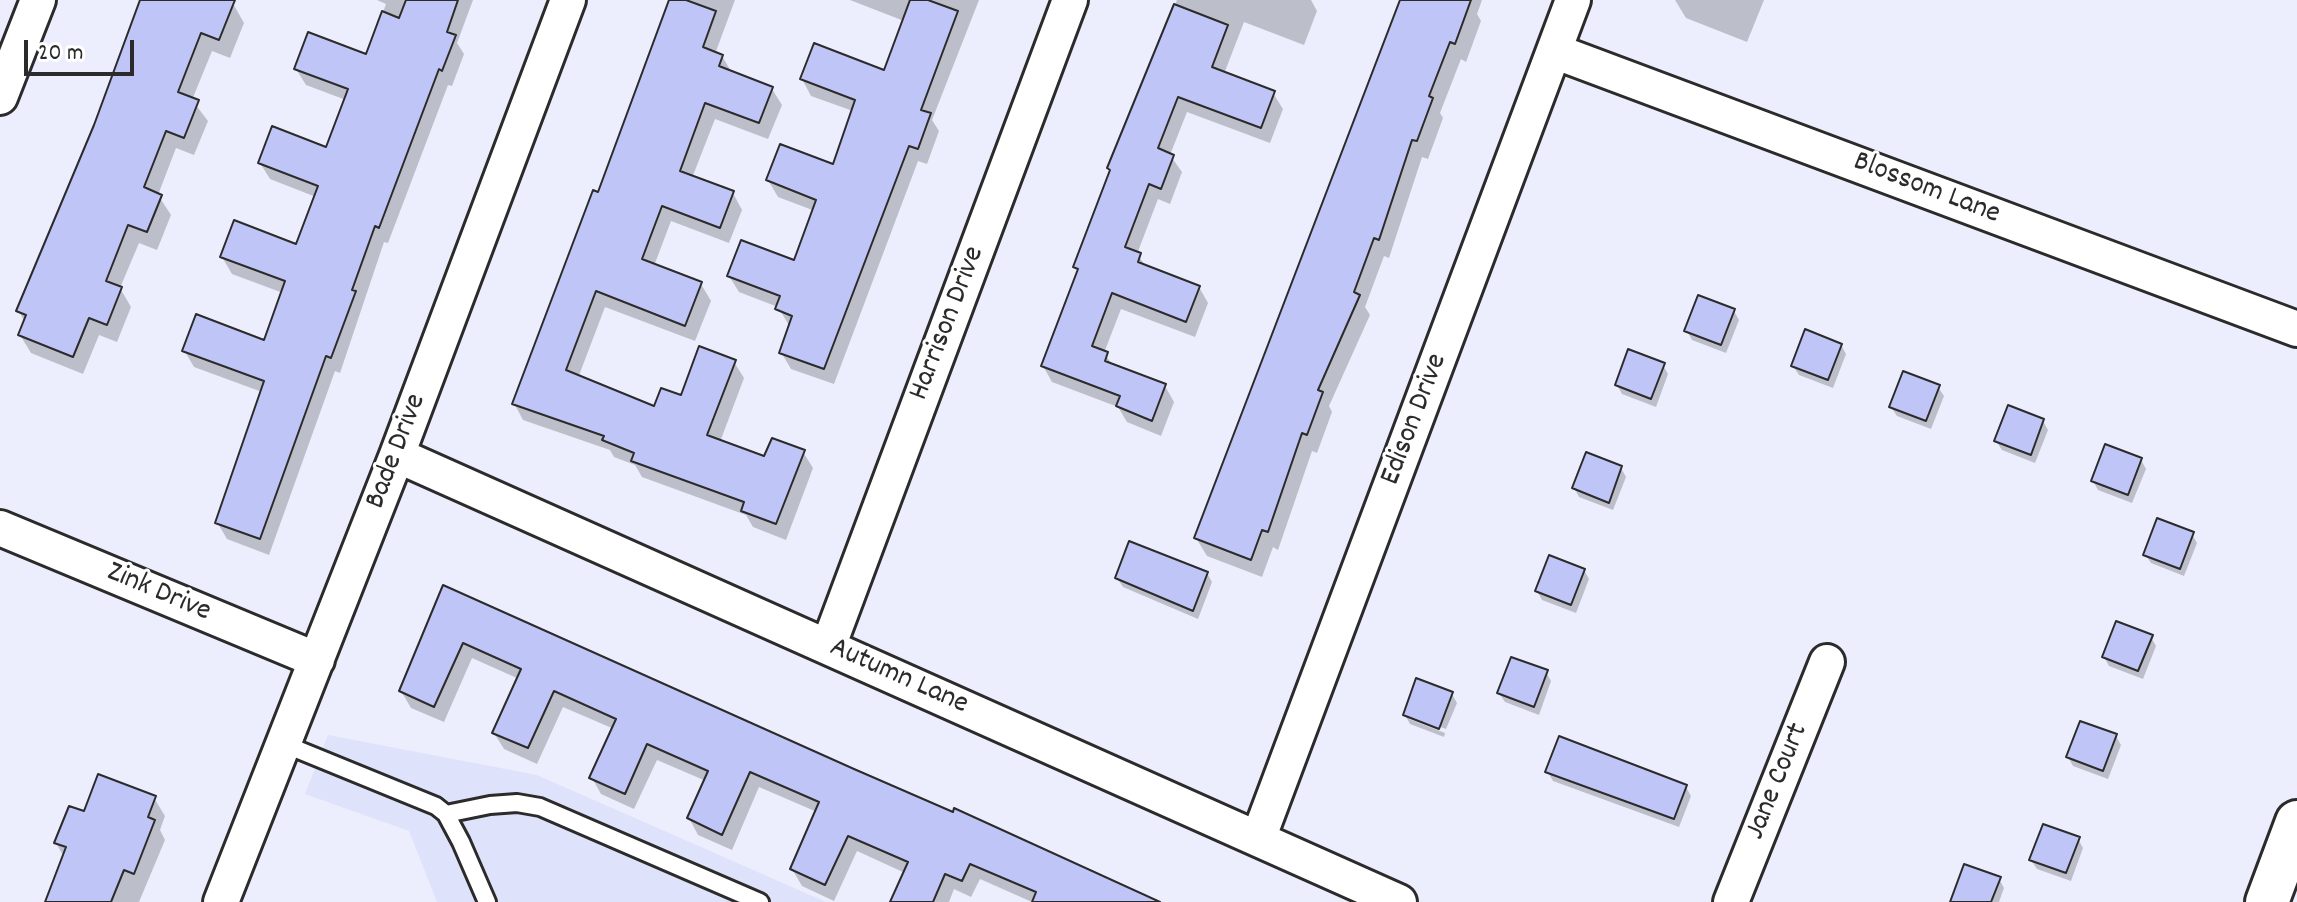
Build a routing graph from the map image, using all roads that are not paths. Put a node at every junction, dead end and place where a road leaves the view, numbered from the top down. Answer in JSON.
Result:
{"nodes":[{"id":1,"x":38,"y":0,"type":"edge"},
{"id":2,"x":568,"y":0,"type":"edge"},
{"id":3,"x":1070,"y":0,"type":"edge"},
{"id":4,"x":1573,"y":0,"type":"edge"},
{"id":5,"x":1554,"y":51,"type":"junction"},
{"id":6,"x":0,"y":97,"type":"edge"},
{"id":7,"x":2297,"y":329,"type":"edge"},
{"id":8,"x":397,"y":455,"type":"junction"},
{"id":9,"x":0,"y":528,"type":"edge"},
{"id":10,"x":828,"y":647,"type":"junction"},
{"id":11,"x":317,"y":660,"type":"junction"},
{"id":12,"x":1827,"y":662,"type":"dead end"},
{"id":13,"x":284,"y":744,"type":"junction"},
{"id":14,"x":446,"y":814,"type":"junction"},
{"id":15,"x":2297,"y":822,"type":"edge"},
{"id":16,"x":1258,"y":839,"type":"junction"},
{"id":17,"x":221,"y":902,"type":"edge"},
{"id":18,"x":487,"y":902,"type":"edge"},
{"id":19,"x":760,"y":902,"type":"edge"},
{"id":20,"x":1399,"y":902,"type":"edge"},
{"id":21,"x":1731,"y":902,"type":"edge"},
{"id":22,"x":2267,"y":902,"type":"edge"}],
"edges":[{"from":1,"to":6,"type":"street"},
{"from":2,"to":8,"type":"street","name":"Bade Drive"},
{"from":3,"to":10,"type":"street","name":"Harrison Drive"},
{"from":4,"to":5,"type":"street","name":"Edison Drive"},
{"from":5,"to":7,"type":"street","name":"Blossom Lane"},
{"from":5,"to":16,"type":"street","name":"Edison Drive"},
{"from":8,"to":10,"type":"street","name":"Autumn Lane"},
{"from":8,"to":11,"type":"street","name":"Bade Drive"},
{"from":9,"to":11,"type":"street","name":"Zink Drive"},
{"from":10,"to":16,"type":"street","name":"Autumn Lane"},
{"from":11,"to":13,"type":"street","name":"Bade Drive"},
{"from":12,"to":21,"type":"street","name":"Jane Court"},
{"from":13,"to":14,"type":"lane"},
{"from":13,"to":17,"type":"street","name":"Bade Drive"},
{"from":14,"to":18,"type":"lane"},
{"from":14,"to":19,"type":"lane"},
{"from":15,"to":22,"type":"street"},
{"from":16,"to":20,"type":"street","name":"Autumn Lane"}]}
